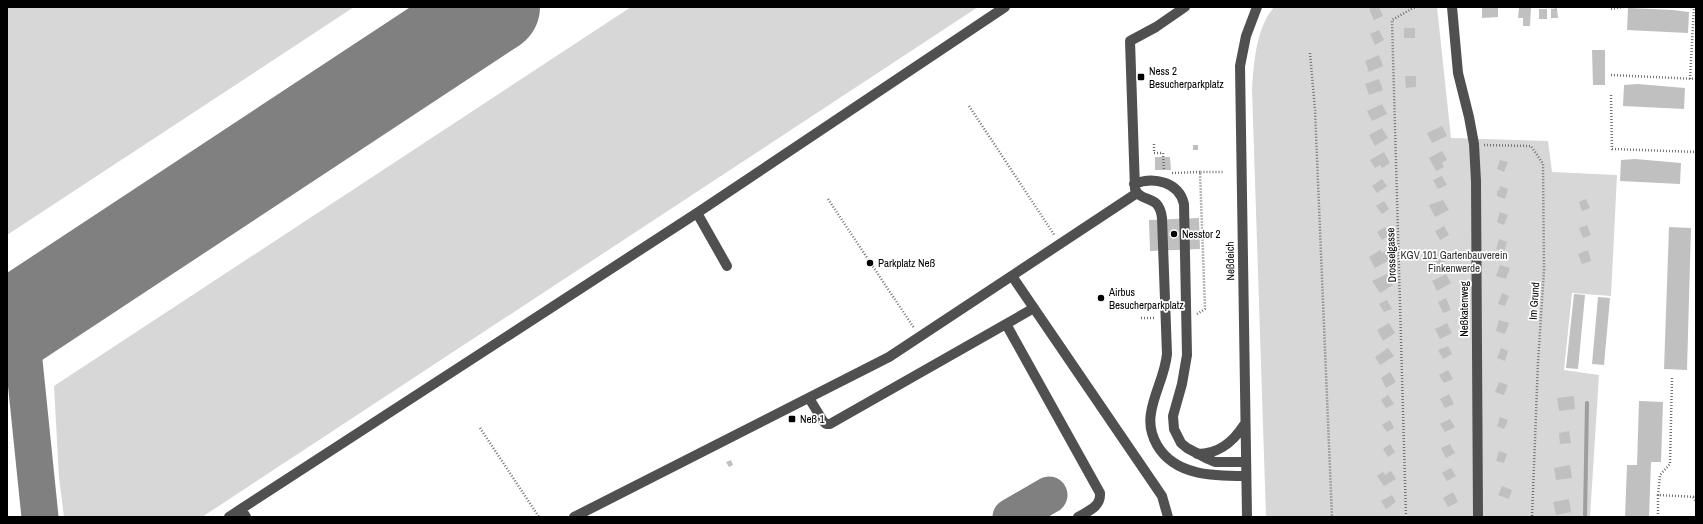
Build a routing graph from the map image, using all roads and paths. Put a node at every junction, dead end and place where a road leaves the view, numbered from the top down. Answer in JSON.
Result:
{"nodes":[{"id":1,"x":1005,"y":7,"type":"edge"},
{"id":2,"x":1185,"y":7,"type":"edge"},
{"id":3,"x":1257,"y":7,"type":"edge"},
{"id":4,"x":1415,"y":7,"type":"edge"},
{"id":5,"x":1452,"y":7,"type":"edge"},
{"id":6,"x":1623,"y":7,"type":"edge"},
{"id":7,"x":1694,"y":7,"type":"edge"},
{"id":8,"x":1611,"y":9,"type":"dead end"},
{"id":9,"x":1310,"y":53,"type":"dead end"},
{"id":10,"x":1611,"y":75,"type":"dead end"},
{"id":11,"x":1690,"y":79,"type":"junction"},
{"id":12,"x":1696,"y":79,"type":"edge"},
{"id":13,"x":1611,"y":95,"type":"dead end"},
{"id":14,"x":969,"y":106,"type":"dead end"},
{"id":15,"x":1154,"y":144,"type":"dead end"},
{"id":16,"x":1474,"y":144,"type":"junction"},
{"id":17,"x":1696,"y":152,"type":"edge"},
{"id":18,"x":1200,"y":172,"type":"dead end"},
{"id":19,"x":1136,"y":188,"type":"junction"},
{"id":20,"x":828,"y":199,"type":"dead end"},
{"id":21,"x":697,"y":213,"type":"junction"},
{"id":22,"x":1061,"y":244,"type":"junction"},
{"id":23,"x":727,"y":266,"type":"dead end"},
{"id":24,"x":1012,"y":276,"type":"junction"},
{"id":25,"x":1034,"y":308,"type":"junction"},
{"id":26,"x":1006,"y":324,"type":"junction"},
{"id":27,"x":920,"y":337,"type":"junction"},
{"id":28,"x":1672,"y":378,"type":"dead end"},
{"id":29,"x":809,"y":398,"type":"junction"},
{"id":30,"x":1244,"y":425,"type":"junction"},
{"id":31,"x":480,"y":428,"type":"dead end"},
{"id":32,"x":1197,"y":454,"type":"junction"},
{"id":33,"x":1245,"y":462,"type":"junction"},
{"id":34,"x":1245,"y":476,"type":"junction"},
{"id":35,"x":1658,"y":495,"type":"junction"},
{"id":36,"x":1695,"y":497,"type":"edge"},
{"id":37,"x":1696,"y":502,"type":"edge"},
{"id":38,"x":243,"y":513,"type":"edge"},
{"id":39,"x":229,"y":517,"type":"edge"},
{"id":40,"x":539,"y":517,"type":"edge"},
{"id":41,"x":574,"y":517,"type":"edge"},
{"id":42,"x":1078,"y":517,"type":"edge"},
{"id":43,"x":1168,"y":517,"type":"edge"},
{"id":44,"x":1247,"y":517,"type":"edge"},
{"id":45,"x":1332,"y":517,"type":"edge"},
{"id":46,"x":1406,"y":517,"type":"edge"},
{"id":47,"x":1478,"y":517,"type":"edge"},
{"id":48,"x":1532,"y":517,"type":"edge"},
{"id":49,"x":1658,"y":517,"type":"edge"}],
"edges":[{"from":1,"to":21,"type":"street"},
{"from":2,"to":19,"type":"street"},
{"from":3,"to":30,"type":"street","name":"Neßdeich"},
{"from":4,"to":46,"type":"path","name":"Drosselgasse"},
{"from":5,"to":16,"type":"street","name":"Neßkatenweg"},
{"from":6,"to":8,"type":"path"},
{"from":7,"to":11,"type":"path"},
{"from":9,"to":45,"type":"path"},
{"from":10,"to":11,"type":"path"},
{"from":11,"to":12,"type":"path"},
{"from":13,"to":17,"type":"path"},
{"from":14,"to":22,"type":"path"},
{"from":15,"to":18,"type":"path"},
{"from":16,"to":47,"type":"street","name":"Neßkatenweg"},
{"from":16,"to":48,"type":"path","name":"Im Grund"},
{"from":19,"to":22,"type":"street"},
{"from":19,"to":32,"type":"street"},
{"from":19,"to":34,"type":"street"},
{"from":20,"to":27,"type":"path"},
{"from":21,"to":23,"type":"street"},
{"from":21,"to":38,"type":"street"},
{"from":22,"to":24,"type":"street"},
{"from":24,"to":25,"type":"street"},
{"from":24,"to":27,"type":"street"},
{"from":25,"to":26,"type":"street"},
{"from":25,"to":43,"type":"street"},
{"from":26,"to":29,"type":"street"},
{"from":26,"to":42,"type":"street"},
{"from":27,"to":29,"type":"street"},
{"from":28,"to":35,"type":"path"},
{"from":29,"to":41,"type":"street"},
{"from":30,"to":32,"type":"street"},
{"from":30,"to":33,"type":"street","name":"Neßdeich"},
{"from":31,"to":40,"type":"path"},
{"from":32,"to":33,"type":"street"},
{"from":33,"to":34,"type":"street","name":"Neßdeich"},
{"from":34,"to":44,"type":"street","name":"Neßdeich"},
{"from":35,"to":36,"type":"path"},
{"from":35,"to":49,"type":"path"},
{"from":36,"to":37,"type":"path"},
{"from":38,"to":39,"type":"street"}]}
